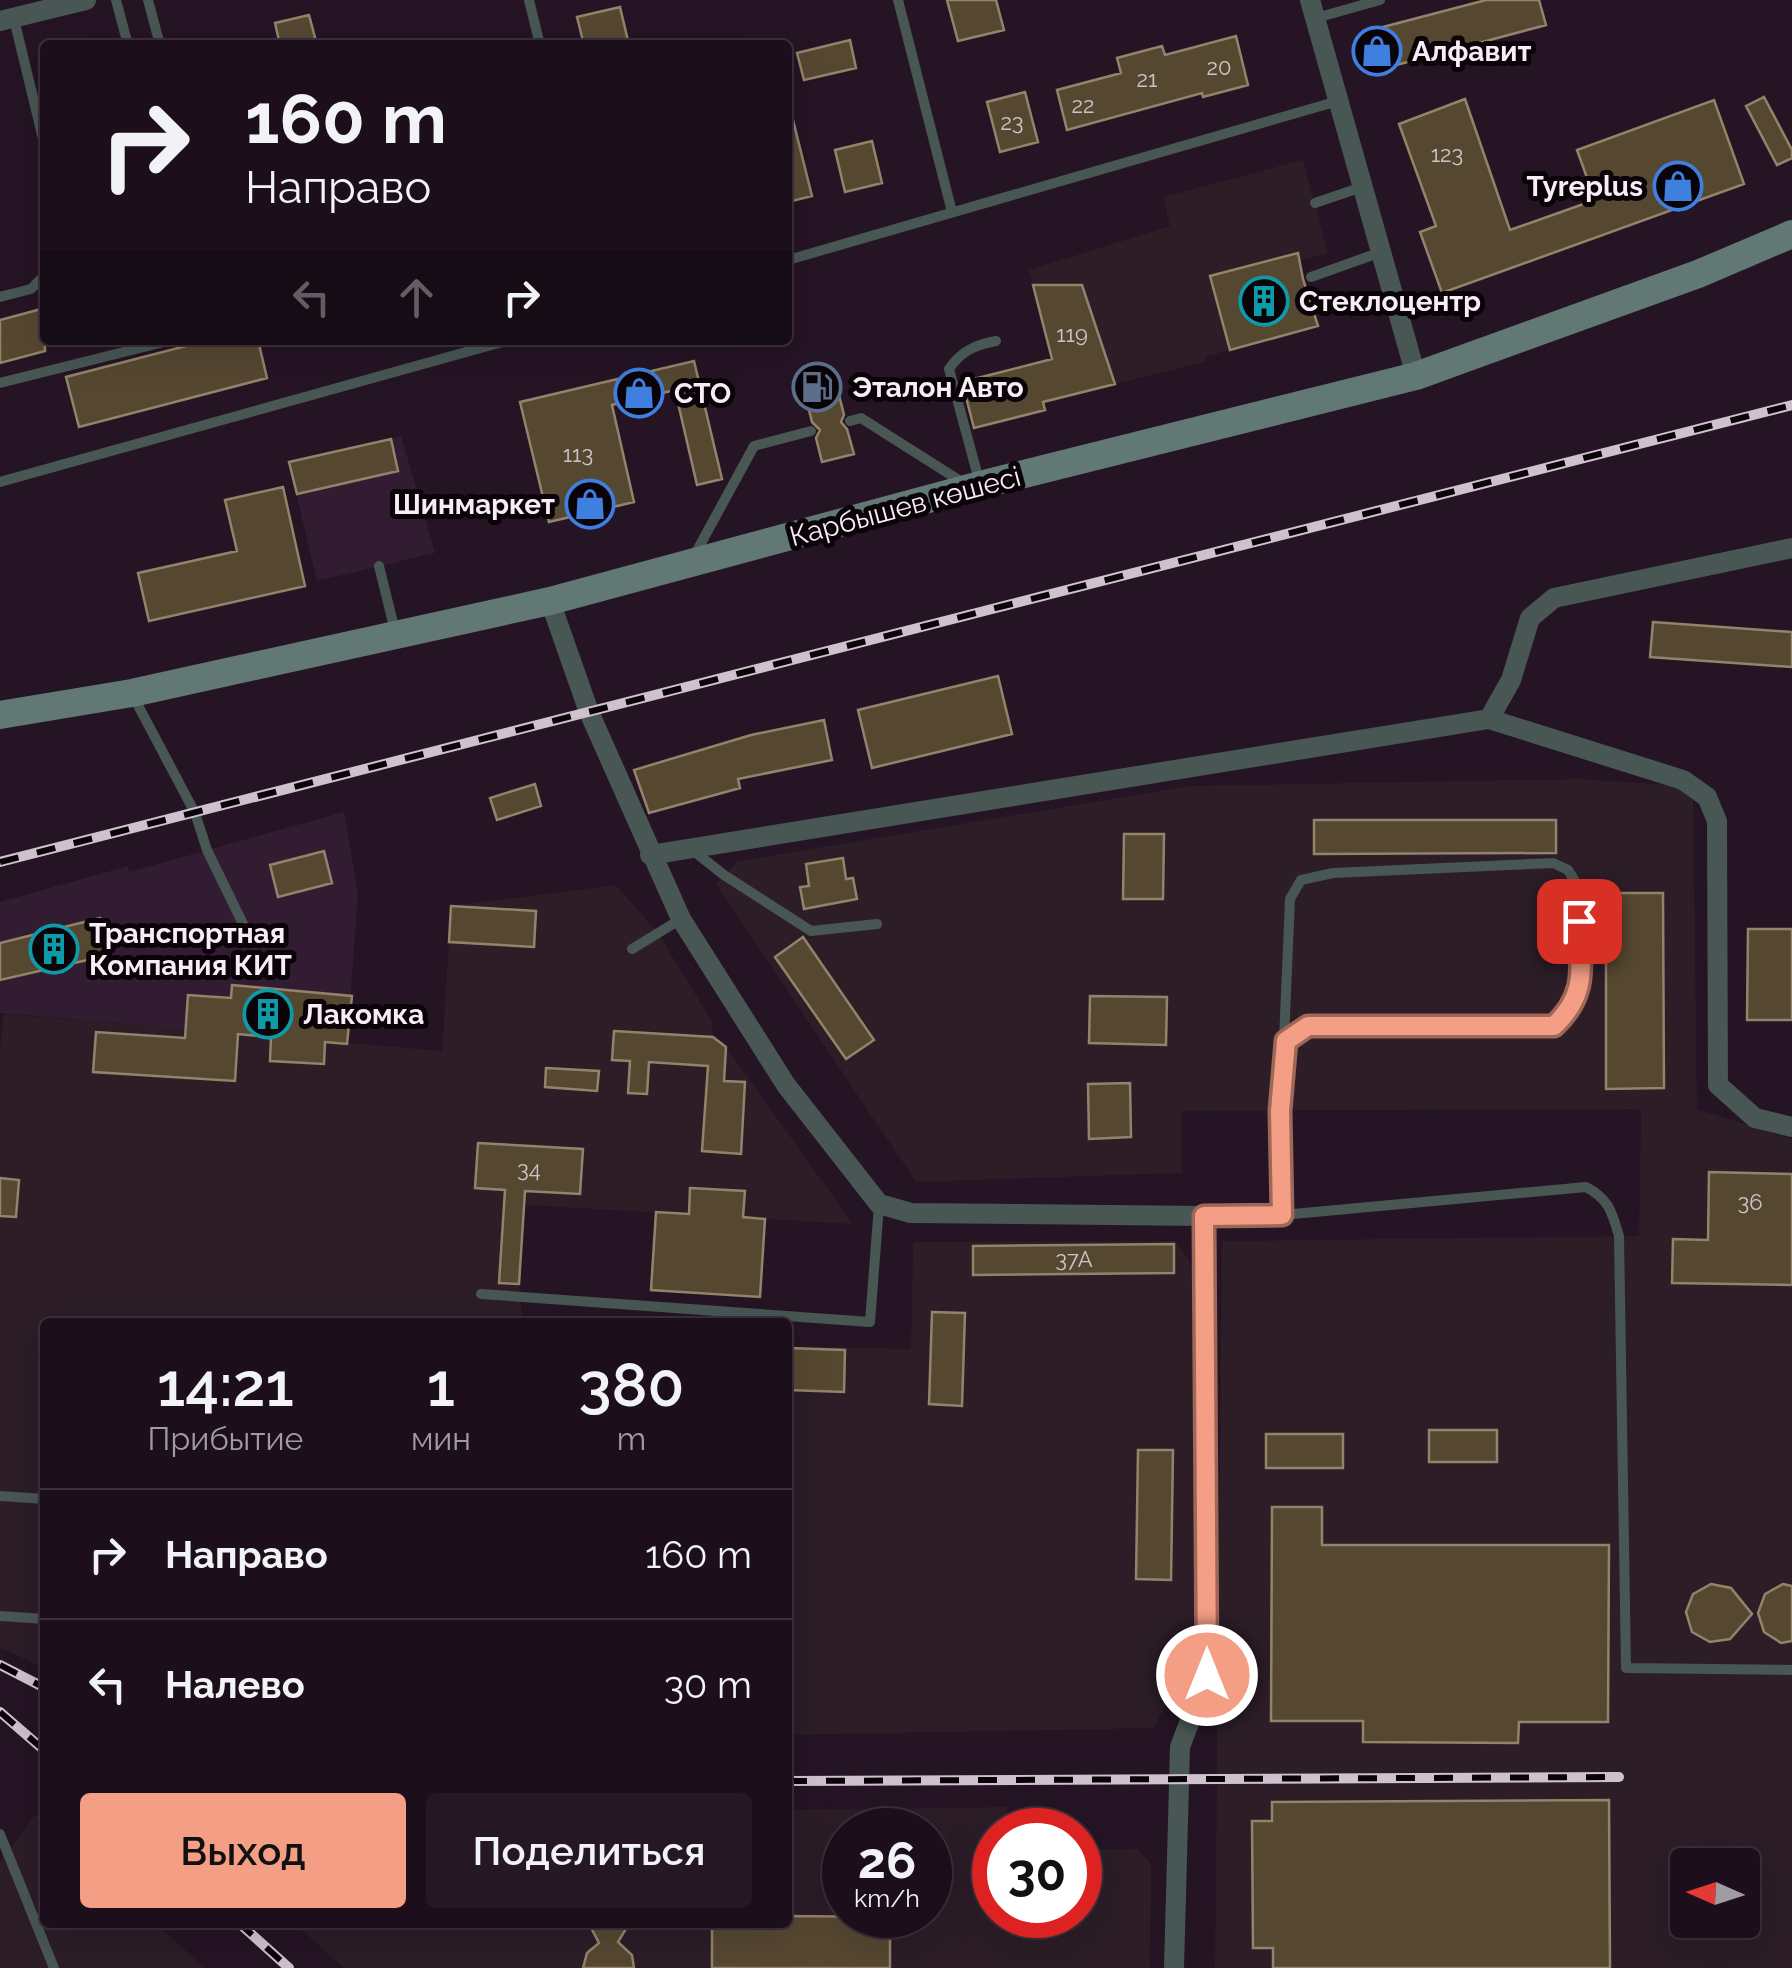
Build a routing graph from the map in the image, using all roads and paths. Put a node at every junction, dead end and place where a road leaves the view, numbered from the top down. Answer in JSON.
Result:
{"nodes":[{"id":1,"x":86,"y":0,"type":"edge"},
{"id":2,"x":116,"y":0,"type":"edge"},
{"id":3,"x":148,"y":0,"type":"edge"},
{"id":4,"x":530,"y":0,"type":"edge"},
{"id":5,"x":898,"y":0,"type":"edge"},
{"id":6,"x":1380,"y":0,"type":"edge"},
{"id":7,"x":1312,"y":9,"type":"edge"},
{"id":8,"x":7,"y":19,"type":"edge"},
{"id":9,"x":127,"y":40,"type":"edge"},
{"id":10,"x":159,"y":40,"type":"edge"},
{"id":11,"x":539,"y":40,"type":"edge"},
{"id":12,"x":1338,"y":102,"type":"junction"},
{"id":13,"x":40,"y":130,"type":"edge"},
{"id":14,"x":1362,"y":187,"type":"junction"},
{"id":15,"x":1314,"y":203,"type":"dead end"},
{"id":16,"x":952,"y":212,"type":"junction"},
{"id":17,"x":1792,"y":234,"type":"edge"},
{"id":18,"x":1381,"y":252,"type":"junction"},
{"id":19,"x":792,"y":259,"type":"edge"},
{"id":20,"x":1311,"y":277,"type":"dead end"},
{"id":21,"x":40,"y":280,"type":"edge"},
{"id":22,"x":0,"y":297,"type":"edge"},
{"id":23,"x":996,"y":341,"type":"dead end"},
{"id":24,"x":152,"y":345,"type":"edge"},
{"id":25,"x":491,"y":345,"type":"edge"},
{"id":26,"x":1416,"y":376,"type":"junction"},
{"id":27,"x":0,"y":383,"type":"edge"},
{"id":28,"x":850,"y":421,"type":"dead end"},
{"id":29,"x":811,"y":431,"type":"dead end"},
{"id":30,"x":0,"y":482,"type":"edge"},
{"id":31,"x":975,"y":486,"type":"junction"},
{"id":32,"x":1792,"y":548,"type":"edge"},
{"id":33,"x":691,"y":563,"type":"junction"},
{"id":34,"x":379,"y":566,"type":"dead end"},
{"id":35,"x":550,"y":601,"type":"junction"},
{"id":36,"x":397,"y":636,"type":"junction"},
{"id":37,"x":132,"y":693,"type":"junction"},
{"id":38,"x":0,"y":715,"type":"edge"},
{"id":39,"x":1489,"y":719,"type":"junction"},
{"id":40,"x":690,"y":848,"type":"junction"},
{"id":41,"x":650,"y":854,"type":"junction"},
{"id":42,"x":681,"y":919,"type":"junction"},
{"id":43,"x":877,"y":924,"type":"dead end"},
{"id":44,"x":244,"y":926,"type":"dead end"},
{"id":45,"x":632,"y":949,"type":"dead end"},
{"id":46,"x":1286,"y":1041,"type":"junction"},
{"id":47,"x":1792,"y":1127,"type":"edge"},
{"id":48,"x":879,"y":1204,"type":"junction"},
{"id":49,"x":1282,"y":1215,"type":"junction"},
{"id":50,"x":1204,"y":1216,"type":"junction"},
{"id":51,"x":481,"y":1294,"type":"dead end"},
{"id":52,"x":0,"y":1496,"type":"edge"},
{"id":53,"x":40,"y":1499,"type":"edge"},
{"id":54,"x":0,"y":1616,"type":"edge"},
{"id":55,"x":40,"y":1619,"type":"edge"},
{"id":56,"x":1792,"y":1670,"type":"edge"},
{"id":57,"x":0,"y":1834,"type":"edge"},
{"id":58,"x":55,"y":1966,"type":"edge"},
{"id":59,"x":1174,"y":1968,"type":"edge"}],
"edges":[{"from":1,"to":8,"type":"street"},
{"from":2,"to":9,"type":"lane"},
{"from":3,"to":10,"type":"lane"},
{"from":4,"to":11,"type":"lane"},
{"from":5,"to":16,"type":"lane"},
{"from":6,"to":7,"type":"lane"},
{"from":7,"to":12,"type":"street"},
{"from":8,"to":13,"type":"lane"},
{"from":12,"to":14,"type":"street"},
{"from":12,"to":16,"type":"lane"},
{"from":14,"to":15,"type":"lane"},
{"from":14,"to":18,"type":"street"},
{"from":16,"to":19,"type":"lane"},
{"from":17,"to":26,"type":"main road","name":"Карбышев көшесі"},
{"from":18,"to":20,"type":"lane"},
{"from":18,"to":26,"type":"street"},
{"from":21,"to":22,"type":"lane"},
{"from":23,"to":31,"type":"lane"},
{"from":24,"to":27,"type":"lane"},
{"from":25,"to":30,"type":"lane"},
{"from":26,"to":31,"type":"main road","name":"Карбышев көшесі"},
{"from":28,"to":31,"type":"lane"},
{"from":29,"to":33,"type":"lane"},
{"from":31,"to":33,"type":"main road","name":"Карбышев көшесі"},
{"from":32,"to":39,"type":"street"},
{"from":33,"to":35,"type":"main road","name":"Карбышев көшесі"},
{"from":34,"to":36,"type":"lane"},
{"from":35,"to":36,"type":"main road","name":"Карбышев көшесі"},
{"from":35,"to":41,"type":"street"},
{"from":36,"to":37,"type":"main road","name":"Карбышев көшесі"},
{"from":37,"to":38,"type":"main road","name":"Карбышев көшесі"},
{"from":37,"to":44,"type":"lane"},
{"from":39,"to":40,"type":"street"},
{"from":39,"to":47,"type":"street"},
{"from":40,"to":41,"type":"street"},
{"from":40,"to":43,"type":"lane"},
{"from":41,"to":42,"type":"street"},
{"from":42,"to":45,"type":"lane"},
{"from":42,"to":48,"type":"street"},
{"from":46,"to":46,"type":"lane"},
{"from":46,"to":49,"type":"lane"},
{"from":48,"to":50,"type":"street"},
{"from":48,"to":51,"type":"lane"},
{"from":49,"to":50,"type":"lane"},
{"from":49,"to":56,"type":"lane"},
{"from":50,"to":59,"type":"street"},
{"from":52,"to":53,"type":"lane"},
{"from":54,"to":55,"type":"lane"},
{"from":57,"to":58,"type":"lane"}]}
